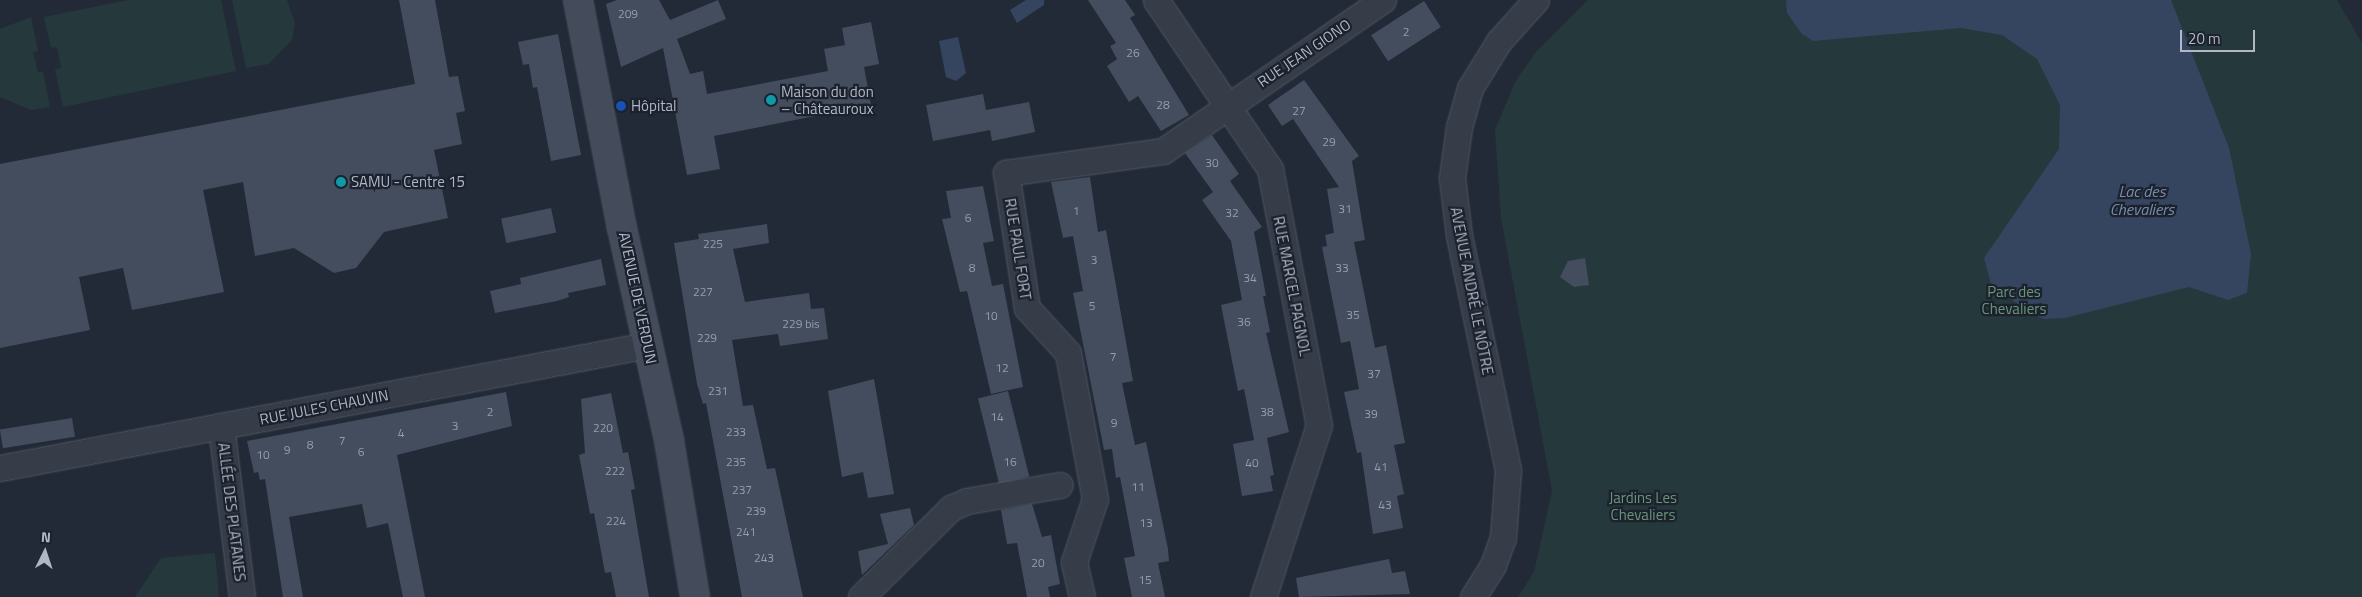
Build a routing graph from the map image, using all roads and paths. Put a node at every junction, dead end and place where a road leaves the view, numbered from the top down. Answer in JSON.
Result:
{"nodes":[{"id":1,"x":578,"y":0,"type":"edge"},
{"id":2,"x":1156,"y":0,"type":"edge"},
{"id":3,"x":1383,"y":0,"type":"edge"},
{"id":4,"x":1536,"y":0,"type":"edge"},
{"id":5,"x":1226,"y":106,"type":"junction"},
{"id":6,"x":648,"y":345,"type":"junction"},
{"id":7,"x":221,"y":426,"type":"junction"},
{"id":8,"x":0,"y":468,"type":"edge"},
{"id":9,"x":1060,"y":485,"type":"dead end"},
{"id":10,"x":242,"y":597,"type":"edge"},
{"id":11,"x":695,"y":597,"type":"edge"},
{"id":12,"x":860,"y":597,"type":"edge"},
{"id":13,"x":1082,"y":597,"type":"edge"},
{"id":14,"x":1263,"y":597,"type":"edge"},
{"id":15,"x":1473,"y":597,"type":"edge"}],
"edges":[{"from":1,"to":6,"type":"main road","name":"AVENUE DE VERDUN"},
{"from":2,"to":5,"type":"street","name":"RUE MARCEL PAGNOL"},
{"from":3,"to":5,"type":"street","name":"RUE JEAN GIONO"},
{"from":4,"to":15,"type":"street","name":"AVENUE ANDRÉ LE NÔTRE"},
{"from":5,"to":13,"type":"street","name":"RUE PAUL FORT"},
{"from":5,"to":14,"type":"street","name":"RUE MARCEL PAGNOL"},
{"from":6,"to":7,"type":"street","name":"RUE JULES CHAUVIN"},
{"from":6,"to":11,"type":"main road","name":"AVENUE DE VERDUN"},
{"from":7,"to":8,"type":"street","name":"RUE JULES CHAUVIN"},
{"from":7,"to":10,"type":"street","name":"ALLÉE DES PLATANES"},
{"from":9,"to":12,"type":"street"}]}
